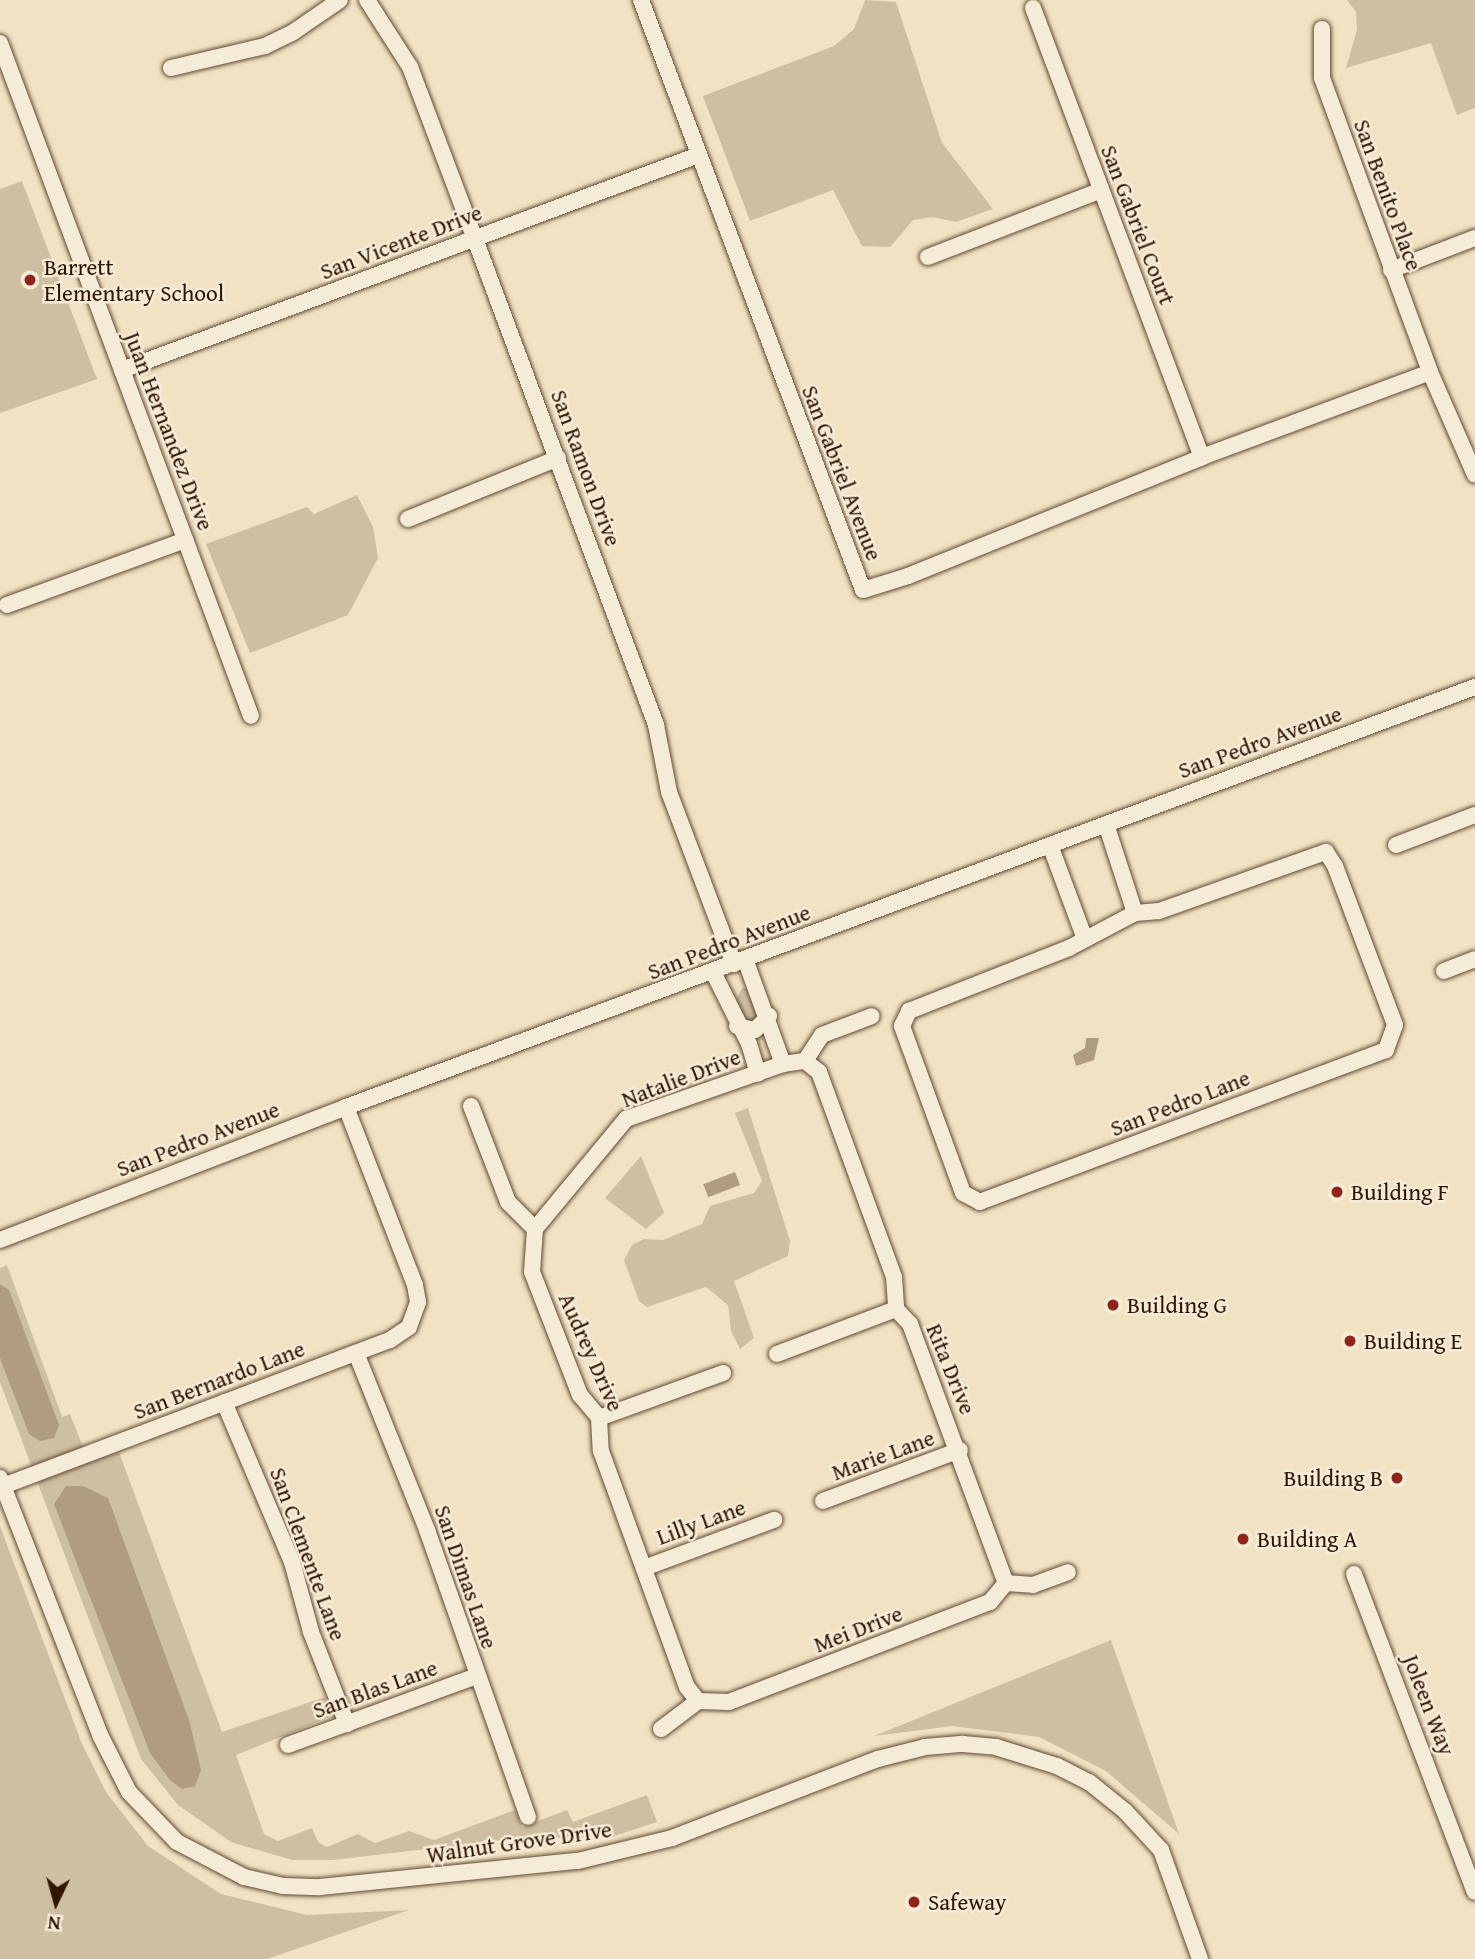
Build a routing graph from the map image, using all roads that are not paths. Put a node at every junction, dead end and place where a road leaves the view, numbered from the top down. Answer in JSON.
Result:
{"nodes":[{"id":1,"x":340,"y":0,"type":"edge"},
{"id":2,"x":367,"y":0,"type":"edge"},
{"id":3,"x":641,"y":0,"type":"edge"},
{"id":4,"x":1033,"y":8,"type":"dead end"},
{"id":5,"x":1322,"y":29,"type":"dead end"},
{"id":6,"x":0,"y":43,"type":"edge"},
{"id":7,"x":171,"y":68,"type":"dead end"},
{"id":8,"x":696,"y":156,"type":"junction"},
{"id":9,"x":1099,"y":191,"type":"junction"},
{"id":10,"x":1475,"y":238,"type":"edge"},
{"id":11,"x":475,"y":239,"type":"junction"},
{"id":12,"x":928,"y":257,"type":"dead end"},
{"id":13,"x":1391,"y":270,"type":"junction"},
{"id":14,"x":122,"y":370,"type":"junction"},
{"id":15,"x":1430,"y":372,"type":"junction"},
{"id":16,"x":1202,"y":457,"type":"junction"},
{"id":17,"x":558,"y":458,"type":"junction"},
{"id":18,"x":1475,"y":475,"type":"edge"},
{"id":19,"x":408,"y":519,"type":"dead end"},
{"id":20,"x":186,"y":540,"type":"junction"},
{"id":21,"x":7,"y":605,"type":"dead end"},
{"id":22,"x":1475,"y":687,"type":"edge"},
{"id":23,"x":251,"y":716,"type":"dead end"},
{"id":24,"x":1475,"y":815,"type":"edge"},
{"id":25,"x":1107,"y":824,"type":"junction"},
{"id":26,"x":1050,"y":845,"type":"junction"},
{"id":27,"x":1396,"y":845,"type":"dead end"},
{"id":28,"x":1135,"y":913,"type":"junction"},
{"id":29,"x":1085,"y":939,"type":"junction"},
{"id":30,"x":1475,"y":959,"type":"edge"},
{"id":31,"x":739,"y":962,"type":"junction"},
{"id":32,"x":1444,"y":971,"type":"dead end"},
{"id":33,"x":713,"y":972,"type":"junction"},
{"id":34,"x":769,"y":1016,"type":"junction"},
{"id":35,"x":872,"y":1016,"type":"dead end"},
{"id":36,"x":737,"y":1026,"type":"junction"},
{"id":37,"x":805,"y":1061,"type":"junction"},
{"id":38,"x":783,"y":1064,"type":"junction"},
{"id":39,"x":758,"y":1074,"type":"junction"},
{"id":40,"x":471,"y":1106,"type":"dead end"},
{"id":41,"x":346,"y":1107,"type":"junction"},
{"id":42,"x":535,"y":1229,"type":"junction"},
{"id":43,"x":0,"y":1240,"type":"edge"},
{"id":44,"x":896,"y":1309,"type":"junction"},
{"id":45,"x":356,"y":1353,"type":"junction"},
{"id":46,"x":777,"y":1354,"type":"dead end"},
{"id":47,"x":723,"y":1373,"type":"dead end"},
{"id":48,"x":224,"y":1402,"type":"junction"},
{"id":49,"x":599,"y":1418,"type":"junction"},
{"id":50,"x":960,"y":1450,"type":"junction"},
{"id":51,"x":1,"y":1482,"type":"edge"},
{"id":52,"x":822,"y":1501,"type":"dead end"},
{"id":53,"x":774,"y":1520,"type":"dead end"},
{"id":54,"x":644,"y":1567,"type":"junction"},
{"id":55,"x":1068,"y":1572,"type":"dead end"},
{"id":56,"x":1354,"y":1574,"type":"dead end"},
{"id":57,"x":1006,"y":1583,"type":"junction"},
{"id":58,"x":477,"y":1676,"type":"junction"},
{"id":59,"x":698,"y":1701,"type":"junction"},
{"id":60,"x":346,"y":1724,"type":"junction"},
{"id":61,"x":661,"y":1729,"type":"dead end"},
{"id":62,"x":288,"y":1745,"type":"dead end"},
{"id":63,"x":528,"y":1817,"type":"dead end"},
{"id":64,"x":1475,"y":1892,"type":"edge"},
{"id":65,"x":1200,"y":1959,"type":"edge"}],
"edges":[{"from":1,"to":7,"type":"street"},
{"from":2,"to":11,"type":"street","name":"San Ramon Drive"},
{"from":3,"to":8,"type":"street","name":"San Gabriel Avenue"},
{"from":4,"to":9,"type":"street","name":"San Gabriel Court"},
{"from":5,"to":13,"type":"street","name":"San Benito Place"},
{"from":6,"to":14,"type":"street","name":"Juan Hernandez Drive"},
{"from":8,"to":11,"type":"street","name":"San Vicente Drive"},
{"from":8,"to":16,"type":"street","name":"San Gabriel Avenue"},
{"from":9,"to":12,"type":"street"},
{"from":9,"to":16,"type":"street","name":"San Gabriel Court"},
{"from":10,"to":13,"type":"street"},
{"from":11,"to":14,"type":"street","name":"San Vicente Drive"},
{"from":11,"to":17,"type":"street","name":"San Ramon Drive"},
{"from":13,"to":15,"type":"street","name":"San Benito Place"},
{"from":14,"to":20,"type":"street","name":"Juan Hernandez Drive"},
{"from":15,"to":16,"type":"street","name":"San Gabriel Avenue"},
{"from":15,"to":18,"type":"street","name":"San Benito Place"},
{"from":17,"to":19,"type":"street"},
{"from":17,"to":31,"type":"street","name":"San Ramon Drive"},
{"from":20,"to":21,"type":"street"},
{"from":20,"to":23,"type":"street","name":"Juan Hernandez Drive"},
{"from":22,"to":25,"type":"street","name":"San Pedro Avenue"},
{"from":24,"to":27,"type":"street"},
{"from":25,"to":26,"type":"street","name":"San Pedro Avenue"},
{"from":25,"to":28,"type":"street"},
{"from":26,"to":29,"type":"street"},
{"from":26,"to":31,"type":"street","name":"San Pedro Avenue"},
{"from":28,"to":29,"type":"street","name":"San Pedro Lane"},
{"from":28,"to":29,"type":"street","name":"San Pedro Lane"},
{"from":30,"to":32,"type":"street"},
{"from":31,"to":33,"type":"street","name":"San Pedro Avenue"},
{"from":31,"to":34,"type":"street","name":"San Ramon Drive"},
{"from":33,"to":36,"type":"street"},
{"from":33,"to":41,"type":"street","name":"San Pedro Avenue"},
{"from":34,"to":36,"type":"street"},
{"from":34,"to":38,"type":"street","name":"San Ramon Drive"},
{"from":35,"to":37,"type":"street"},
{"from":36,"to":39,"type":"street"},
{"from":37,"to":38,"type":"street","name":"Natalie Drive"},
{"from":37,"to":44,"type":"street","name":"Rita Drive"},
{"from":38,"to":39,"type":"street","name":"Natalie Drive"},
{"from":39,"to":42,"type":"street","name":"Natalie Drive"},
{"from":40,"to":42,"type":"street"},
{"from":41,"to":43,"type":"street","name":"San Pedro Avenue"},
{"from":41,"to":45,"type":"street","name":"San Bernardo Lane"},
{"from":42,"to":49,"type":"street","name":"Audrey Drive"},
{"from":44,"to":46,"type":"street"},
{"from":44,"to":50,"type":"street","name":"Rita Drive"},
{"from":45,"to":48,"type":"street","name":"San Bernardo Lane"},
{"from":45,"to":58,"type":"street","name":"San Dimas Lane"},
{"from":47,"to":49,"type":"street"},
{"from":48,"to":51,"type":"street","name":"San Bernardo Lane"},
{"from":48,"to":60,"type":"street","name":"San Clemente Lane"},
{"from":49,"to":54,"type":"street","name":"Audrey Drive"},
{"from":50,"to":52,"type":"street","name":"Marie Lane"},
{"from":50,"to":57,"type":"street","name":"Rita Drive"},
{"from":51,"to":65,"type":"street","name":"Walnut Grove Drive"},
{"from":53,"to":54,"type":"street","name":"Lilly Lane"},
{"from":54,"to":59,"type":"street","name":"Audrey Drive"},
{"from":55,"to":57,"type":"street"},
{"from":56,"to":64,"type":"street","name":"Joleen Way"},
{"from":57,"to":59,"type":"street","name":"Mei Drive"},
{"from":58,"to":60,"type":"street","name":"San Blas Lane"},
{"from":58,"to":63,"type":"street","name":"San Dimas Lane"},
{"from":59,"to":61,"type":"street"},
{"from":60,"to":62,"type":"street","name":"San Blas Lane"}]}
